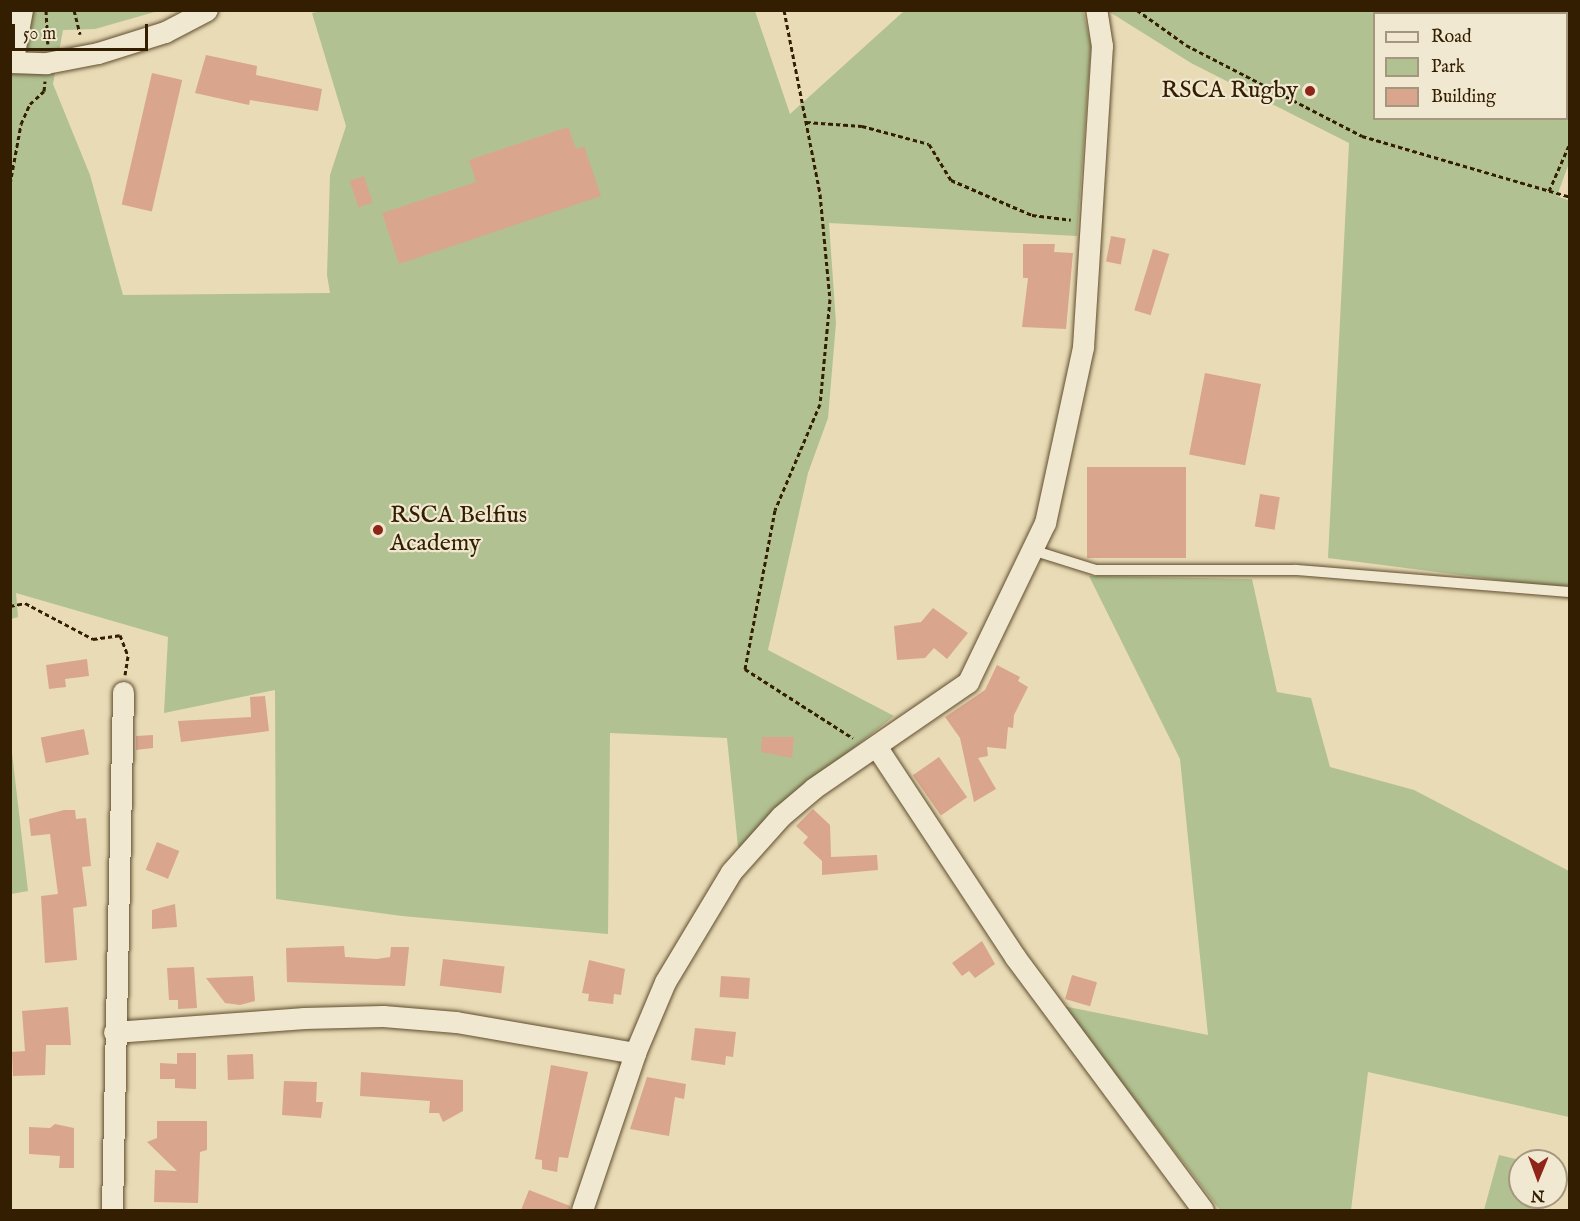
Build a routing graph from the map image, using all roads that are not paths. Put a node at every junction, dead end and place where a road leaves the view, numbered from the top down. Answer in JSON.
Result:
{"nodes":[{"id":1,"x":19,"y":10,"type":"edge"},
{"id":2,"x":207,"y":10,"type":"edge"},
{"id":3,"x":1096,"y":10,"type":"edge"},
{"id":4,"x":10,"y":60,"type":"edge"},
{"id":5,"x":1032,"y":550,"type":"junction"},
{"id":6,"x":1569,"y":592,"type":"edge"},
{"id":7,"x":123,"y":692,"type":"road end"},
{"id":8,"x":871,"y":749,"type":"junction"},
{"id":9,"x":114,"y":1032,"type":"junction"},
{"id":10,"x":635,"y":1053,"type":"junction"},
{"id":11,"x":112,"y":1210,"type":"edge"},
{"id":12,"x":582,"y":1210,"type":"edge"},
{"id":13,"x":1203,"y":1210,"type":"edge"}],
"edges":[{"from":1,"to":4,"type":"street"},
{"from":2,"to":4,"type":"street"},
{"from":3,"to":5,"type":"street"},
{"from":5,"to":6,"type":"lane"},
{"from":5,"to":8,"type":"street"},
{"from":7,"to":9,"type":"street"},
{"from":8,"to":10,"type":"street"},
{"from":8,"to":13,"type":"street"},
{"from":9,"to":10,"type":"street"},
{"from":9,"to":11,"type":"street"},
{"from":10,"to":12,"type":"street"}]}
